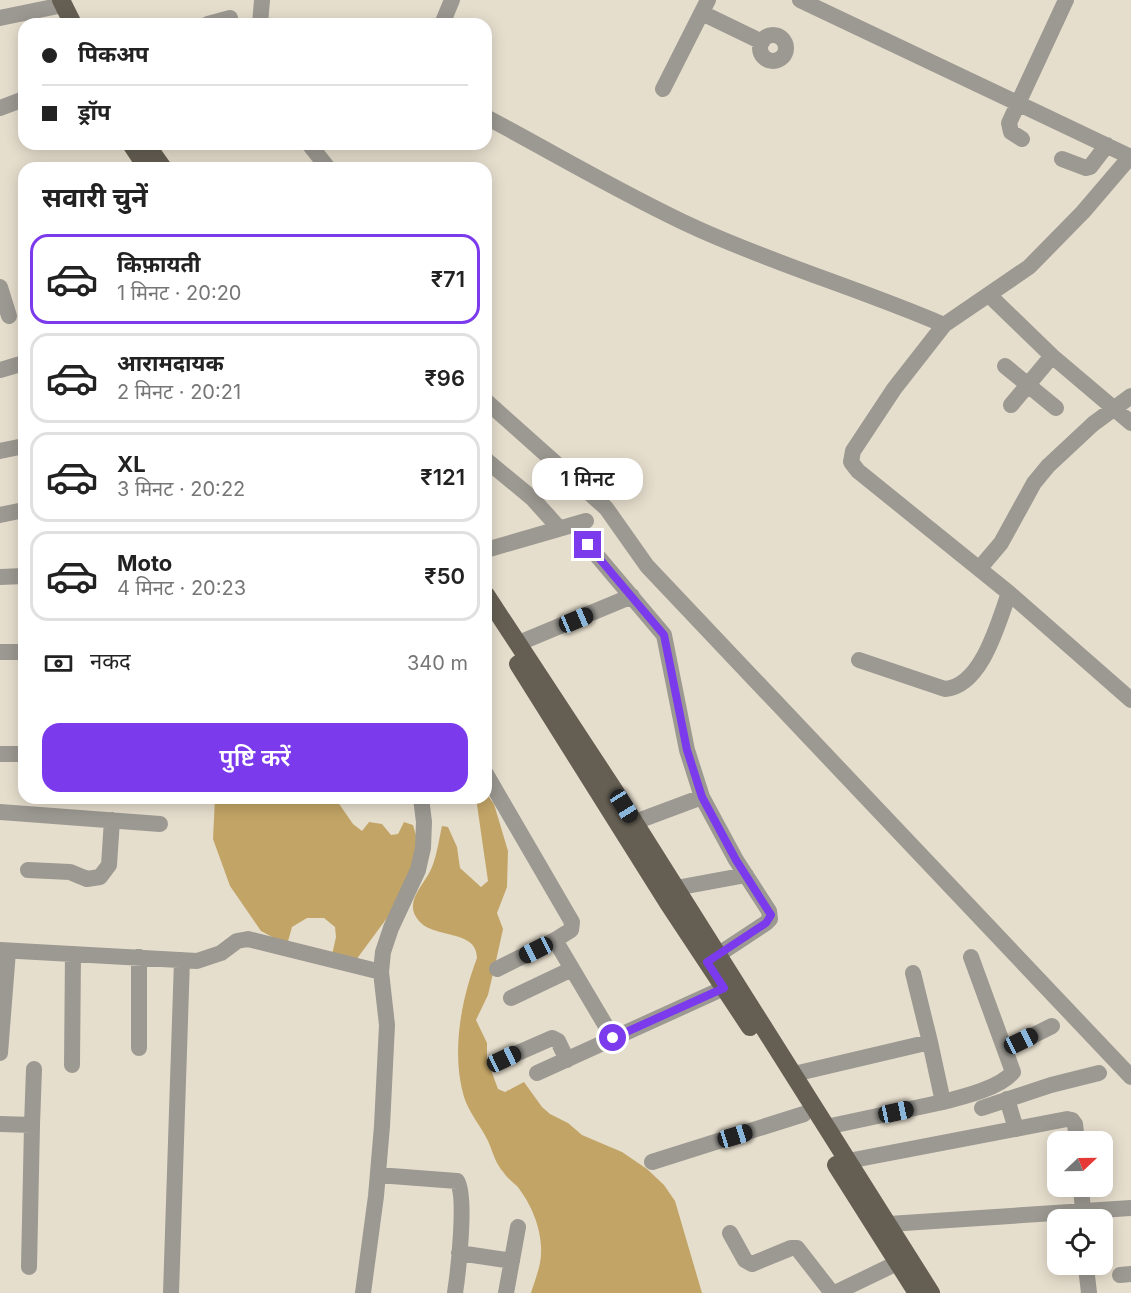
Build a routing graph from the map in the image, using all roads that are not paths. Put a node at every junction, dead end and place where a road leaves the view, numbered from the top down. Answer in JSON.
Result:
{"nodes":[{"id":1,"x":262,"y":0,"type":"edge"},
{"id":2,"x":452,"y":0,"type":"edge"},
{"id":3,"x":800,"y":0,"type":"edge"},
{"id":4,"x":1066,"y":0,"type":"edge"},
{"id":5,"x":705,"y":6,"type":"edge"},
{"id":6,"x":57,"y":8,"type":"edge"},
{"id":7,"x":0,"y":18,"type":"edge"},
{"id":8,"x":260,"y":18,"type":"edge"},
{"id":9,"x":444,"y":18,"type":"edge"},
{"id":10,"x":762,"y":42,"type":"dead end"},
{"id":11,"x":663,"y":89,"type":"dead end"},
{"id":12,"x":18,"y":101,"type":"edge"},
{"id":13,"x":1018,"y":102,"type":"junction"},
{"id":14,"x":0,"y":108,"type":"edge"},
{"id":15,"x":492,"y":120,"type":"edge"},
{"id":16,"x":1022,"y":139,"type":"dead end"},
{"id":17,"x":1107,"y":145,"type":"junction"},
{"id":18,"x":314,"y":150,"type":"edge"},
{"id":19,"x":1131,"y":157,"type":"edge"},
{"id":20,"x":1062,"y":159,"type":"dead end"},
{"id":21,"x":323,"y":162,"type":"edge"},
{"id":22,"x":0,"y":287,"type":"edge"},
{"id":23,"x":989,"y":295,"type":"junction"},
{"id":24,"x":11,"y":315,"type":"edge"},
{"id":25,"x":944,"y":325,"type":"junction"},
{"id":26,"x":1052,"y":356,"type":"junction"},
{"id":27,"x":18,"y":365,"type":"edge"},
{"id":28,"x":1005,"y":366,"type":"dead end"},
{"id":29,"x":0,"y":370,"type":"edge"},
{"id":30,"x":1027,"y":385,"type":"junction"},
{"id":31,"x":1131,"y":396,"type":"edge"},
{"id":32,"x":1011,"y":405,"type":"dead end"},
{"id":33,"x":492,"y":406,"type":"edge"},
{"id":34,"x":1113,"y":407,"type":"junction"},
{"id":35,"x":1056,"y":408,"type":"dead end"},
{"id":36,"x":1131,"y":423,"type":"edge"},
{"id":37,"x":18,"y":447,"type":"edge"},
{"id":38,"x":0,"y":451,"type":"edge"},
{"id":39,"x":492,"y":465,"type":"edge"},
{"id":40,"x":18,"y":511,"type":"edge"},
{"id":41,"x":0,"y":515,"type":"edge"},
{"id":42,"x":586,"y":520,"type":"dead end"},
{"id":43,"x":559,"y":528,"type":"junction"},
{"id":44,"x":588,"y":545,"type":"dead end"},
{"id":45,"x":492,"y":548,"type":"edge"},
{"id":46,"x":979,"y":569,"type":"junction"},
{"id":47,"x":18,"y":576,"type":"edge"},
{"id":48,"x":0,"y":577,"type":"edge"},
{"id":49,"x":1009,"y":593,"type":"junction"},
{"id":50,"x":632,"y":596,"type":"junction"},
{"id":51,"x":492,"y":604,"type":"edge"},
{"id":52,"x":492,"y":624,"type":"edge"},
{"id":53,"x":519,"y":643,"type":"junction"},
{"id":54,"x":0,"y":652,"type":"edge"},
{"id":55,"x":18,"y":652,"type":"edge"},
{"id":56,"x":859,"y":660,"type":"dead end"},
{"id":57,"x":1131,"y":700,"type":"edge"},
{"id":58,"x":0,"y":754,"type":"edge"},
{"id":59,"x":18,"y":754,"type":"edge"},
{"id":60,"x":492,"y":784,"type":"edge"},
{"id":61,"x":702,"y":797,"type":"junction"},
{"id":62,"x":422,"y":804,"type":"edge"},
{"id":63,"x":0,"y":812,"type":"edge"},
{"id":64,"x":112,"y":820,"type":"junction"},
{"id":65,"x":635,"y":822,"type":"junction"},
{"id":66,"x":159,"y":824,"type":"dead end"},
{"id":67,"x":28,"y":870,"type":"dead end"},
{"id":68,"x":746,"y":875,"type":"junction"},
{"id":69,"x":676,"y":888,"type":"junction"},
{"id":70,"x":555,"y":940,"type":"junction"},
{"id":71,"x":4,"y":951,"type":"edge"},
{"id":72,"x":73,"y":954,"type":"junction"},
{"id":73,"x":139,"y":957,"type":"junction"},
{"id":74,"x":971,"y":957,"type":"dead end"},
{"id":75,"x":713,"y":959,"type":"junction"},
{"id":76,"x":182,"y":960,"type":"junction"},
{"id":77,"x":497,"y":969,"type":"dead end"},
{"id":78,"x":572,"y":969,"type":"junction"},
{"id":79,"x":381,"y":972,"type":"junction"},
{"id":80,"x":913,"y":973,"type":"dead end"},
{"id":81,"x":724,"y":988,"type":"junction"},
{"id":82,"x":511,"y":998,"type":"dead end"},
{"id":83,"x":1052,"y":1026,"type":"dead end"},
{"id":84,"x":613,"y":1038,"type":"junction"},
{"id":85,"x":930,"y":1042,"type":"junction"},
{"id":86,"x":139,"y":1048,"type":"dead end"},
{"id":87,"x":1006,"y":1049,"type":"junction"},
{"id":88,"x":0,"y":1053,"type":"edge"},
{"id":89,"x":504,"y":1059,"type":"dead end"},
{"id":90,"x":567,"y":1060,"type":"junction"},
{"id":91,"x":72,"y":1065,"type":"dead end"},
{"id":92,"x":34,"y":1069,"type":"dead end"},
{"id":93,"x":1099,"y":1072,"type":"dead end"},
{"id":94,"x":537,"y":1073,"type":"dead end"},
{"id":95,"x":794,"y":1074,"type":"junction"},
{"id":96,"x":1131,"y":1077,"type":"edge"},
{"id":97,"x":1007,"y":1099,"type":"junction"},
{"id":98,"x":980,"y":1100,"type":"junction"},
{"id":99,"x":943,"y":1101,"type":"junction"},
{"id":100,"x":804,"y":1114,"type":"junction"},
{"id":101,"x":0,"y":1124,"type":"edge"},
{"id":102,"x":32,"y":1125,"type":"junction"},
{"id":103,"x":826,"y":1127,"type":"junction"},
{"id":104,"x":1016,"y":1129,"type":"junction"},
{"id":105,"x":1076,"y":1131,"type":"edge"},
{"id":106,"x":990,"y":1134,"type":"junction"},
{"id":107,"x":848,"y":1161,"type":"junction"},
{"id":108,"x":652,"y":1162,"type":"dead end"},
{"id":109,"x":378,"y":1175,"type":"junction"},
{"id":110,"x":1131,"y":1208,"type":"edge"},
{"id":111,"x":1113,"y":1210,"type":"edge"},
{"id":112,"x":1047,"y":1214,"type":"edge"},
{"id":113,"x":889,"y":1224,"type":"junction"},
{"id":114,"x":518,"y":1227,"type":"dead end"},
{"id":115,"x":730,"y":1233,"type":"dead end"},
{"id":116,"x":459,"y":1253,"type":"junction"},
{"id":117,"x":512,"y":1261,"type":"junction"},
{"id":118,"x":897,"y":1263,"type":"junction"},
{"id":119,"x":29,"y":1267,"type":"dead end"},
{"id":120,"x":1087,"y":1275,"type":"edge"},
{"id":121,"x":171,"y":1293,"type":"edge"},
{"id":122,"x":363,"y":1293,"type":"edge"},
{"id":123,"x":455,"y":1293,"type":"edge"},
{"id":124,"x":506,"y":1293,"type":"edge"},
{"id":125,"x":834,"y":1293,"type":"edge"},
{"id":126,"x":917,"y":1293,"type":"edge"},
{"id":127,"x":931,"y":1293,"type":"edge"},
{"id":128,"x":1089,"y":1293,"type":"edge"}],
"edges":[{"from":1,"to":8,"type":"street"},
{"from":2,"to":9,"type":"street"},
{"from":3,"to":13,"type":"street"},
{"from":4,"to":13,"type":"street"},
{"from":5,"to":10,"type":"street"},
{"from":5,"to":11,"type":"street"},
{"from":6,"to":7,"type":"street"},
{"from":12,"to":14,"type":"street"},
{"from":13,"to":16,"type":"street"},
{"from":13,"to":17,"type":"street"},
{"from":15,"to":25,"type":"street"},
{"from":17,"to":19,"type":"street"},
{"from":17,"to":20,"type":"street"},
{"from":18,"to":21,"type":"street"},
{"from":19,"to":23,"type":"street"},
{"from":22,"to":24,"type":"street"},
{"from":23,"to":25,"type":"street"},
{"from":23,"to":26,"type":"street"},
{"from":25,"to":46,"type":"street"},
{"from":26,"to":30,"type":"street"},
{"from":26,"to":34,"type":"street"},
{"from":27,"to":29,"type":"street"},
{"from":28,"to":30,"type":"street"},
{"from":30,"to":32,"type":"street"},
{"from":30,"to":35,"type":"street"},
{"from":31,"to":34,"type":"street"},
{"from":33,"to":96,"type":"street"},
{"from":34,"to":36,"type":"street"},
{"from":34,"to":46,"type":"street"},
{"from":37,"to":38,"type":"street"},
{"from":39,"to":43,"type":"street"},
{"from":40,"to":41,"type":"street"},
{"from":42,"to":43,"type":"street"},
{"from":43,"to":45,"type":"street"},
{"from":44,"to":50,"type":"street"},
{"from":46,"to":49,"type":"street"},
{"from":47,"to":48,"type":"street"},
{"from":49,"to":56,"type":"street"},
{"from":49,"to":57,"type":"street"},
{"from":50,"to":53,"type":"street"},
{"from":50,"to":61,"type":"street"},
{"from":51,"to":53,"type":"main road"},
{"from":52,"to":75,"type":"main road"},
{"from":53,"to":65,"type":"main road"},
{"from":54,"to":55,"type":"street"},
{"from":58,"to":59,"type":"street"},
{"from":60,"to":70,"type":"street"},
{"from":61,"to":65,"type":"street"},
{"from":61,"to":68,"type":"street"},
{"from":62,"to":79,"type":"street"},
{"from":63,"to":64,"type":"street"},
{"from":64,"to":66,"type":"street"},
{"from":64,"to":67,"type":"street"},
{"from":65,"to":69,"type":"main road"},
{"from":68,"to":69,"type":"street"},
{"from":68,"to":75,"type":"street"},
{"from":69,"to":75,"type":"main road"},
{"from":70,"to":77,"type":"street"},
{"from":70,"to":78,"type":"street"},
{"from":71,"to":72,"type":"street"},
{"from":71,"to":88,"type":"street"},
{"from":72,"to":73,"type":"street"},
{"from":72,"to":91,"type":"street"},
{"from":73,"to":76,"type":"street"},
{"from":73,"to":86,"type":"street"},
{"from":74,"to":87,"type":"street"},
{"from":75,"to":81,"type":"main road"},
{"from":75,"to":95,"type":"main road"},
{"from":76,"to":79,"type":"street"},
{"from":76,"to":121,"type":"street"},
{"from":78,"to":82,"type":"street"},
{"from":78,"to":84,"type":"street"},
{"from":79,"to":109,"type":"street"},
{"from":80,"to":85,"type":"street"},
{"from":81,"to":84,"type":"street"},
{"from":81,"to":100,"type":"main road"},
{"from":83,"to":87,"type":"street"},
{"from":84,"to":90,"type":"street"},
{"from":85,"to":95,"type":"street"},
{"from":85,"to":99,"type":"street"},
{"from":87,"to":98,"type":"street"},
{"from":89,"to":90,"type":"street"},
{"from":90,"to":94,"type":"street"},
{"from":92,"to":102,"type":"street"},
{"from":93,"to":97,"type":"street"},
{"from":95,"to":103,"type":"main road"},
{"from":97,"to":98,"type":"street"},
{"from":97,"to":104,"type":"street"},
{"from":98,"to":99,"type":"street"},
{"from":98,"to":106,"type":"street"},
{"from":99,"to":103,"type":"street"},
{"from":100,"to":108,"type":"street"},
{"from":100,"to":118,"type":"main road"},
{"from":101,"to":102,"type":"street"},
{"from":102,"to":119,"type":"street"},
{"from":103,"to":107,"type":"main road"},
{"from":104,"to":105,"type":"street"},
{"from":104,"to":106,"type":"street"},
{"from":106,"to":107,"type":"street"},
{"from":107,"to":113,"type":"main road"},
{"from":109,"to":116,"type":"street"},
{"from":109,"to":122,"type":"street"},
{"from":110,"to":111,"type":"street"},
{"from":112,"to":113,"type":"street"},
{"from":113,"to":127,"type":"main road"},
{"from":114,"to":117,"type":"street"},
{"from":115,"to":125,"type":"street"},
{"from":116,"to":117,"type":"street"},
{"from":116,"to":123,"type":"street"},
{"from":117,"to":124,"type":"street"},
{"from":118,"to":125,"type":"street"},
{"from":118,"to":126,"type":"main road"},
{"from":120,"to":128,"type":"street"}]}
